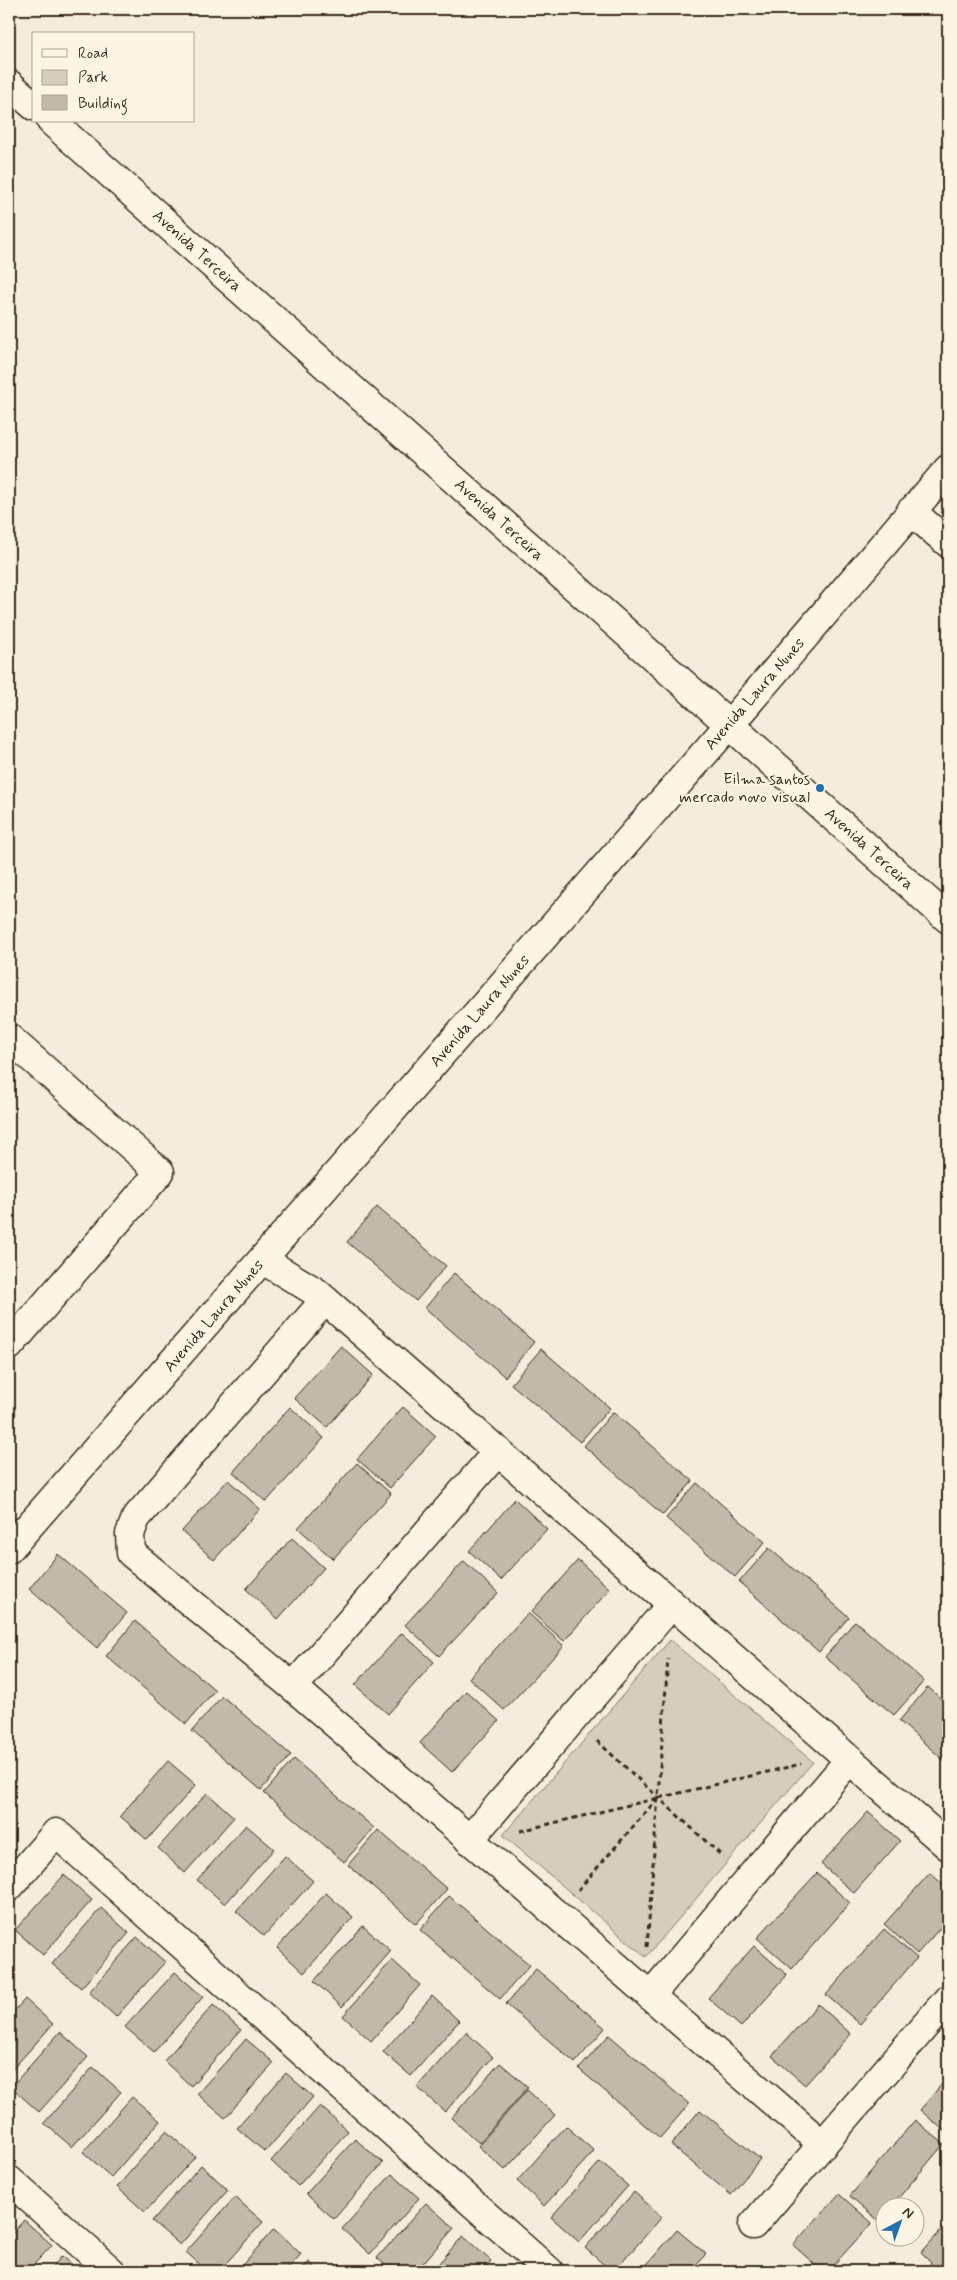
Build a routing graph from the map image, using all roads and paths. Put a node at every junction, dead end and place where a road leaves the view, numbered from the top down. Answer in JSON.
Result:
{"nodes":[{"id":1,"x":9,"y":84,"type":"edge"},
{"id":2,"x":32,"y":104,"type":"edge"},
{"id":3,"x":52,"y":122,"type":"edge"},
{"id":4,"x":948,"y":469,"type":"edge"},
{"id":5,"x":911,"y":511,"type":"junction"},
{"id":6,"x":948,"y":543,"type":"edge"},
{"id":7,"x":729,"y":725,"type":"junction"},
{"id":8,"x":948,"y":919,"type":"edge"},
{"id":9,"x":9,"y":1038,"type":"edge"},
{"id":10,"x":263,"y":1260,"type":"junction"},
{"id":11,"x":325,"y":1300,"type":"junction"},
{"id":12,"x":9,"y":1346,"type":"edge"},
{"id":13,"x":498,"y":1452,"type":"junction"},
{"id":14,"x":9,"y":1550,"type":"edge"},
{"id":15,"x":672,"y":1604,"type":"junction"},
{"id":16,"x":669,"y":1650,"type":"dead end"},
{"id":17,"x":293,"y":1687,"type":"junction"},
{"id":18,"x":596,"y":1740,"type":"dead end"},
{"id":19,"x":850,"y":1759,"type":"junction"},
{"id":20,"x":804,"y":1764,"type":"dead end"},
{"id":21,"x":659,"y":1798,"type":"junction"},
{"id":22,"x":512,"y":1833,"type":"dead end"},
{"id":23,"x":469,"y":1840,"type":"junction"},
{"id":24,"x":948,"y":1846,"type":"edge"},
{"id":25,"x":728,"y":1862,"type":"dead end"},
{"id":26,"x":9,"y":1887,"type":"edge"},
{"id":27,"x":574,"y":1895,"type":"dead end"},
{"id":28,"x":647,"y":1947,"type":"dead end"},
{"id":29,"x":650,"y":1996,"type":"junction"},
{"id":30,"x":948,"y":1999,"type":"edge"},
{"id":31,"x":823,"y":2145,"type":"junction"},
{"id":32,"x":9,"y":2180,"type":"edge"},
{"id":33,"x":753,"y":2225,"type":"dead end"},
{"id":34,"x":111,"y":2271,"type":"edge"},
{"id":35,"x":549,"y":2271,"type":"edge"}],
"edges":[{"from":1,"to":2,"type":"street"},
{"from":3,"to":7,"type":"street","name":"Avenida Terceira"},
{"from":4,"to":5,"type":"street","name":"Avenida Laura Nunes"},
{"from":5,"to":6,"type":"street"},
{"from":5,"to":7,"type":"street","name":"Avenida Laura Nunes"},
{"from":7,"to":8,"type":"street","name":"Avenida Terceira"},
{"from":7,"to":10,"type":"street","name":"Avenida Laura Nunes"},
{"from":9,"to":12,"type":"street"},
{"from":10,"to":11,"type":"street"},
{"from":10,"to":14,"type":"street","name":"Avenida Laura Nunes"},
{"from":11,"to":13,"type":"street"},
{"from":11,"to":17,"type":"street"},
{"from":13,"to":15,"type":"street"},
{"from":13,"to":17,"type":"street"},
{"from":15,"to":19,"type":"street"},
{"from":15,"to":23,"type":"street"},
{"from":16,"to":21,"type":"path"},
{"from":17,"to":23,"type":"street"},
{"from":18,"to":21,"type":"path"},
{"from":19,"to":24,"type":"street"},
{"from":19,"to":29,"type":"street"},
{"from":20,"to":21,"type":"path"},
{"from":21,"to":22,"type":"path"},
{"from":21,"to":25,"type":"path"},
{"from":21,"to":27,"type":"path"},
{"from":21,"to":28,"type":"path"},
{"from":23,"to":29,"type":"street"},
{"from":26,"to":35,"type":"street"},
{"from":29,"to":31,"type":"street"},
{"from":30,"to":31,"type":"street"},
{"from":31,"to":33,"type":"street"},
{"from":32,"to":34,"type":"street"}]}
